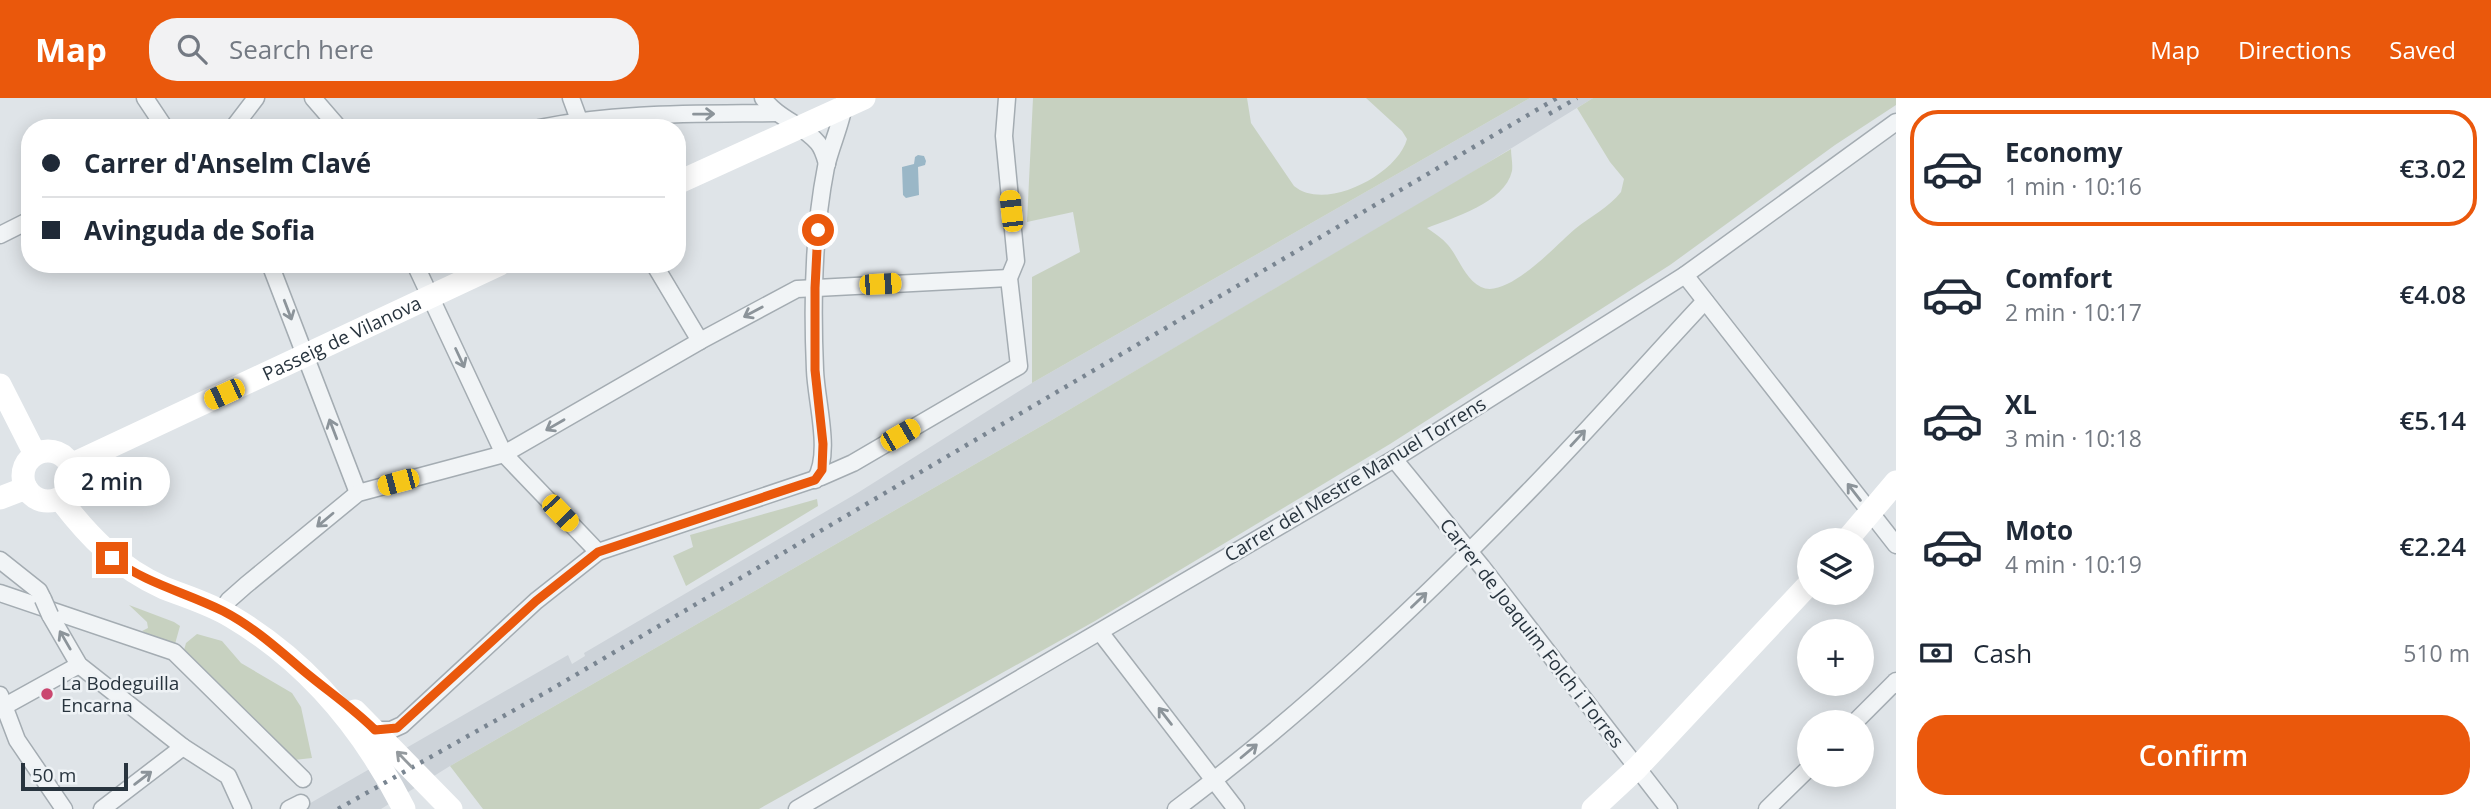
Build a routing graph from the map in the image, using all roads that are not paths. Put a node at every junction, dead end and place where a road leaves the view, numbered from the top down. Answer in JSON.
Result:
{"nodes":[{"id":1,"x":145,"y":98,"type":"edge"},
{"id":2,"x":256,"y":98,"type":"edge"},
{"id":3,"x":313,"y":98,"type":"edge"},
{"id":4,"x":571,"y":98,"type":"edge"},
{"id":5,"x":763,"y":98,"type":"edge"},
{"id":6,"x":1007,"y":98,"type":"edge"},
{"id":7,"x":851,"y":101,"type":"edge"},
{"id":8,"x":777,"y":113,"type":"junction"},
{"id":9,"x":158,"y":119,"type":"edge"},
{"id":10,"x":240,"y":119,"type":"edge"},
{"id":11,"x":331,"y":119,"type":"edge"},
{"id":12,"x":578,"y":119,"type":"edge"},
{"id":13,"x":621,"y":119,"type":"edge"},
{"id":14,"x":1896,"y":122,"type":"edge"},
{"id":15,"x":799,"y":127,"type":"junction"},
{"id":16,"x":827,"y":164,"type":"junction"},
{"id":17,"x":686,"y":179,"type":"edge"},
{"id":18,"x":21,"y":224,"type":"edge"},
{"id":19,"x":0,"y":235,"type":"edge"},
{"id":20,"x":273,"y":273,"type":"edge"},
{"id":21,"x":420,"y":273,"type":"edge"},
{"id":22,"x":481,"y":273,"type":"edge"},
{"id":23,"x":659,"y":273,"type":"edge"},
{"id":24,"x":1685,"y":275,"type":"junction"},
{"id":25,"x":1009,"y":278,"type":"junction"},
{"id":26,"x":815,"y":288,"type":"junction"},
{"id":27,"x":431,"y":296,"type":"junction"},
{"id":28,"x":1705,"y":300,"type":"junction"},
{"id":29,"x":700,"y":341,"type":"junction"},
{"id":30,"x":305,"y":357,"type":"junction"},
{"id":31,"x":0,"y":385,"type":"edge"},
{"id":32,"x":823,"y":444,"type":"junction"},
{"id":33,"x":35,"y":454,"type":"junction"},
{"id":34,"x":504,"y":454,"type":"junction"},
{"id":35,"x":1394,"y":458,"type":"junction"},
{"id":36,"x":853,"y":463,"type":"junction"},
{"id":37,"x":71,"y":465,"type":"junction"},
{"id":38,"x":815,"y":480,"type":"junction"},
{"id":39,"x":1896,"y":482,"type":"edge"},
{"id":40,"x":26,"y":488,"type":"junction"},
{"id":41,"x":358,"y":493,"type":"junction"},
{"id":42,"x":0,"y":498,"type":"edge"},
{"id":43,"x":60,"y":499,"type":"junction"},
{"id":44,"x":1870,"y":512,"type":"junction"},
{"id":45,"x":1857,"y":528,"type":"edge"},
{"id":46,"x":1896,"y":545,"type":"edge"},
{"id":47,"x":1469,"y":551,"type":"junction"},
{"id":48,"x":598,"y":552,"type":"junction"},
{"id":49,"x":0,"y":560,"type":"edge"},
{"id":50,"x":0,"y":593,"type":"edge"},
{"id":51,"x":1797,"y":597,"type":"edge"},
{"id":52,"x":222,"y":611,"type":"junction"},
{"id":53,"x":1100,"y":632,"type":"junction"},
{"id":54,"x":79,"y":665,"type":"junction"},
{"id":55,"x":306,"y":673,"type":"junction"},
{"id":56,"x":1896,"y":681,"type":"edge"},
{"id":57,"x":3,"y":700,"type":"edge"},
{"id":58,"x":1867,"y":710,"type":"edge"},
{"id":59,"x":375,"y":730,"type":"junction"},
{"id":60,"x":183,"y":747,"type":"junction"},
{"id":61,"x":1637,"y":768,"type":"junction"},
{"id":62,"x":303,"y":779,"type":"dead end"},
{"id":63,"x":1215,"y":780,"type":"junction"},
{"id":64,"x":1797,"y":780,"type":"edge"},
{"id":65,"x":801,"y":808,"type":"edge"},
{"id":66,"x":64,"y":809,"type":"edge"},
{"id":67,"x":102,"y":809,"type":"edge"},
{"id":68,"x":243,"y":809,"type":"edge"},
{"id":69,"x":404,"y":809,"type":"edge"},
{"id":70,"x":451,"y":809,"type":"edge"},
{"id":71,"x":1177,"y":809,"type":"edge"},
{"id":72,"x":1236,"y":809,"type":"edge"},
{"id":73,"x":1593,"y":809,"type":"edge"},
{"id":74,"x":1669,"y":809,"type":"edge"},
{"id":75,"x":1767,"y":809,"type":"edge"}],
"edges":[{"from":1,"to":9,"type":"street"},
{"from":2,"to":10,"type":"street"},
{"from":3,"to":11,"type":"street"},
{"from":4,"to":12,"type":"street"},
{"from":5,"to":8,"type":"street"},
{"from":6,"to":25,"type":"street"},
{"from":7,"to":15,"type":"street"},
{"from":7,"to":16,"type":"street"},
{"from":13,"to":8,"type":"street","one_way":true},
{"from":8,"to":15,"type":"street"},
{"from":14,"to":24,"type":"street","name":"Carrer del Mestre Manuel Torrens"},
{"from":15,"to":16,"type":"street"},
{"from":15,"to":17,"type":"street"},
{"from":16,"to":26,"type":"street"},
{"from":18,"to":19,"type":"street"},
{"from":20,"to":30,"type":"street","one_way":true},
{"from":21,"to":27,"type":"street"},
{"from":22,"to":27,"type":"street","name":"Passeig de Vilanova"},
{"from":23,"to":29,"type":"street"},
{"from":24,"to":28,"type":"street"},
{"from":24,"to":35,"type":"street","name":"Carrer del Mestre Manuel Torrens"},
{"from":25,"to":26,"type":"street"},
{"from":25,"to":36,"type":"street"},
{"from":26,"to":29,"type":"street","one_way":true},
{"from":26,"to":32,"type":"street"},
{"from":27,"to":30,"type":"street","name":"Passeig de Vilanova"},
{"from":27,"to":34,"type":"street","one_way":true},
{"from":44,"to":28,"type":"street","one_way":true},
{"from":47,"to":28,"type":"street","one_way":true},
{"from":29,"to":34,"type":"street","one_way":true},
{"from":30,"to":37,"type":"street","name":"Passeig de Vilanova"},
{"from":41,"to":30,"type":"street","one_way":true},
{"from":31,"to":33,"type":"street"},
{"from":32,"to":36,"type":"street"},
{"from":32,"to":38,"type":"street"},
{"from":33,"to":37,"type":"street"},
{"from":33,"to":40,"type":"street"},
{"from":34,"to":41,"type":"street"},
{"from":34,"to":48,"type":"street"},
{"from":35,"to":47,"type":"street","name":"Carrer de Joaquim Folch i Torres"},
{"from":35,"to":53,"type":"street","name":"Carrer del Mestre Manuel Torrens"},
{"from":36,"to":38,"type":"street"},
{"from":37,"to":43,"type":"street"},
{"from":38,"to":48,"type":"street"},
{"from":39,"to":44,"type":"street"},
{"from":40,"to":42,"type":"street"},
{"from":40,"to":43,"type":"street"},
{"from":41,"to":52,"type":"street","one_way":true},
{"from":43,"to":52,"type":"street"},
{"from":44,"to":45,"type":"street"},
{"from":44,"to":46,"type":"street"},
{"from":47,"to":61,"type":"street","name":"Carrer de Joaquim Folch i Torres"},
{"from":63,"to":47,"type":"street","one_way":true},
{"from":48,"to":59,"type":"street"},
{"from":54,"to":49,"type":"street","one_way":true,"bridge":true},
{"from":50,"to":62,"type":"street"},
{"from":51,"to":61,"type":"street"},
{"from":52,"to":55,"type":"street"},
{"from":63,"to":53,"type":"street","one_way":true},
{"from":53,"to":65,"type":"street","name":"Carrer del Mestre Manuel Torrens"},
{"from":54,"to":57,"type":"street"},
{"from":54,"to":60,"type":"street"},
{"from":55,"to":59,"type":"street"},
{"from":55,"to":69,"type":"street"},
{"from":56,"to":58,"type":"street"},
{"from":57,"to":66,"type":"street"},
{"from":70,"to":59,"type":"street","one_way":true},
{"from":67,"to":60,"type":"street","one_way":true},
{"from":60,"to":68,"type":"street"},
{"from":61,"to":73,"type":"street"},
{"from":61,"to":74,"type":"street","name":"Carrer de Joaquim Folch i Torres"},
{"from":63,"to":71,"type":"street"},
{"from":63,"to":72,"type":"street"},
{"from":64,"to":75,"type":"street"}]}
